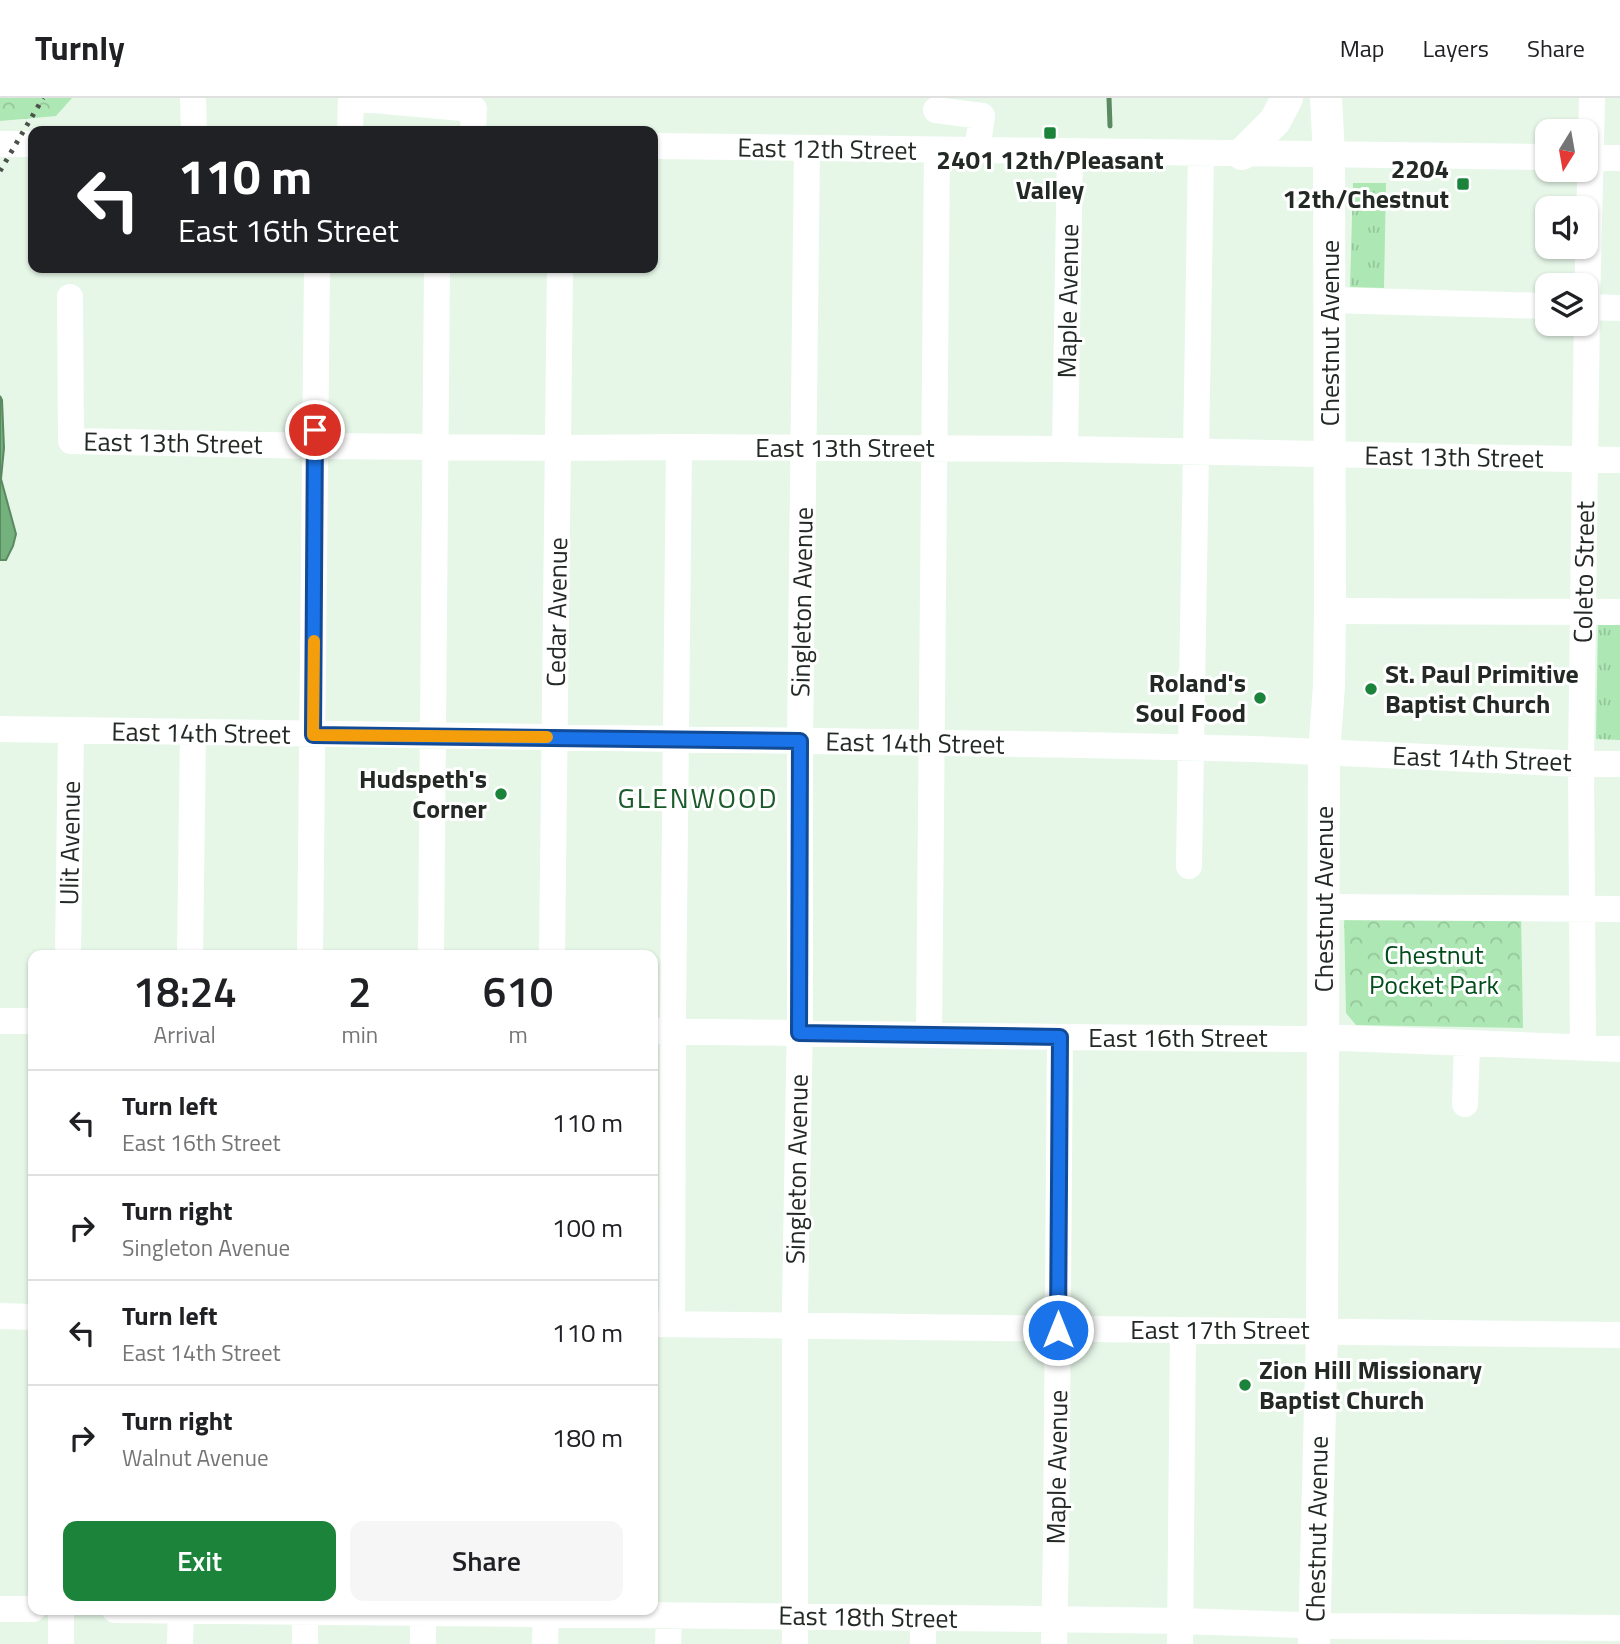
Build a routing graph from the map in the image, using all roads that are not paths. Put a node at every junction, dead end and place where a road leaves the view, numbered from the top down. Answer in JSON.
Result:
{"nodes":[{"id":1,"x":194,"y":98,"type":"edge"},
{"id":2,"x":1287,"y":98,"type":"edge"},
{"id":3,"x":1326,"y":98,"type":"edge"},
{"id":4,"x":1592,"y":98,"type":"edge"},
{"id":5,"x":936,"y":110,"type":"dead end"},
{"id":6,"x":1591,"y":119,"type":"edge"},
{"id":7,"x":194,"y":126,"type":"edge"},
{"id":8,"x":351,"y":126,"type":"edge"},
{"id":9,"x":473,"y":126,"type":"edge"},
{"id":10,"x":0,"y":144,"type":"edge"},
{"id":11,"x":28,"y":144,"type":"edge"},
{"id":12,"x":658,"y":146,"type":"edge"},
{"id":13,"x":807,"y":149,"type":"junction"},
{"id":14,"x":937,"y":150,"type":"junction"},
{"id":15,"x":977,"y":150,"type":"junction"},
{"id":16,"x":1070,"y":152,"type":"junction"},
{"id":17,"x":1201,"y":153,"type":"junction"},
{"id":18,"x":1242,"y":154,"type":"junction"},
{"id":19,"x":1329,"y":155,"type":"junction"},
{"id":20,"x":1535,"y":157,"type":"edge"},
{"id":21,"x":1598,"y":158,"type":"edge"},
{"id":22,"x":1620,"y":158,"type":"edge"},
{"id":23,"x":1589,"y":182,"type":"edge"},
{"id":24,"x":317,"y":273,"type":"edge"},
{"id":25,"x":438,"y":273,"type":"edge"},
{"id":26,"x":560,"y":273,"type":"edge"},
{"id":27,"x":1587,"y":273,"type":"edge"},
{"id":28,"x":70,"y":297,"type":"dead end"},
{"id":29,"x":1329,"y":300,"type":"junction"},
{"id":30,"x":1535,"y":306,"type":"edge"},
{"id":31,"x":1598,"y":307,"type":"edge"},
{"id":32,"x":1620,"y":308,"type":"edge"},
{"id":33,"x":1586,"y":336,"type":"edge"},
{"id":34,"x":315,"y":446,"type":"junction"},
{"id":35,"x":438,"y":447,"type":"junction"},
{"id":36,"x":679,"y":447,"type":"junction"},
{"id":37,"x":559,"y":448,"type":"junction"},
{"id":38,"x":805,"y":448,"type":"junction"},
{"id":39,"x":934,"y":449,"type":"junction"},
{"id":40,"x":1065,"y":449,"type":"junction"},
{"id":41,"x":1196,"y":452,"type":"junction"},
{"id":42,"x":1331,"y":455,"type":"junction"},
{"id":43,"x":1585,"y":460,"type":"junction"},
{"id":44,"x":1620,"y":460,"type":"edge"},
{"id":45,"x":1330,"y":611,"type":"junction"},
{"id":46,"x":1584,"y":611,"type":"junction"},
{"id":47,"x":1620,"y":612,"type":"edge"},
{"id":48,"x":0,"y":729,"type":"edge"},
{"id":49,"x":71,"y":730,"type":"junction"},
{"id":50,"x":193,"y":733,"type":"junction"},
{"id":51,"x":313,"y":735,"type":"junction"},
{"id":52,"x":432,"y":736,"type":"junction"},
{"id":53,"x":555,"y":737,"type":"junction"},
{"id":54,"x":677,"y":738,"type":"junction"},
{"id":55,"x":800,"y":741,"type":"junction"},
{"id":56,"x":931,"y":744,"type":"junction"},
{"id":57,"x":1192,"y":747,"type":"junction"},
{"id":58,"x":1324,"y":753,"type":"junction"},
{"id":59,"x":1581,"y":764,"type":"junction"},
{"id":60,"x":1620,"y":764,"type":"edge"},
{"id":61,"x":1189,"y":866,"type":"dead end"},
{"id":62,"x":1324,"y":907,"type":"junction"},
{"id":63,"x":1581,"y":909,"type":"junction"},
{"id":64,"x":1620,"y":909,"type":"edge"},
{"id":65,"x":68,"y":950,"type":"edge"},
{"id":66,"x":190,"y":950,"type":"edge"},
{"id":67,"x":310,"y":950,"type":"edge"},
{"id":68,"x":431,"y":950,"type":"edge"},
{"id":69,"x":552,"y":950,"type":"edge"},
{"id":70,"x":0,"y":1021,"type":"edge"},
{"id":71,"x":28,"y":1021,"type":"edge"},
{"id":72,"x":663,"y":1031,"type":"edge"},
{"id":73,"x":799,"y":1033,"type":"junction"},
{"id":74,"x":929,"y":1035,"type":"junction"},
{"id":75,"x":1060,"y":1037,"type":"junction"},
{"id":76,"x":1323,"y":1038,"type":"junction"},
{"id":77,"x":1467,"y":1044,"type":"junction"},
{"id":78,"x":1583,"y":1047,"type":"junction"},
{"id":79,"x":1620,"y":1049,"type":"edge"},
{"id":80,"x":1465,"y":1104,"type":"dead end"},
{"id":81,"x":0,"y":1316,"type":"edge"},
{"id":82,"x":28,"y":1317,"type":"edge"},
{"id":83,"x":662,"y":1324,"type":"edge"},
{"id":84,"x":794,"y":1326,"type":"junction"},
{"id":85,"x":1183,"y":1329,"type":"junction"},
{"id":86,"x":1058,"y":1330,"type":"junction"},
{"id":87,"x":1322,"y":1331,"type":"junction"},
{"id":88,"x":1620,"y":1335,"type":"edge"},
{"id":89,"x":0,"y":1609,"type":"edge"},
{"id":90,"x":28,"y":1609,"type":"edge"},
{"id":91,"x":61,"y":1615,"type":"edge"},
{"id":92,"x":181,"y":1615,"type":"edge"},
{"id":93,"x":305,"y":1615,"type":"edge"},
{"id":94,"x":423,"y":1615,"type":"edge"},
{"id":95,"x":546,"y":1615,"type":"edge"},
{"id":96,"x":638,"y":1615,"type":"edge"},
{"id":97,"x":668,"y":1616,"type":"junction"},
{"id":98,"x":795,"y":1616,"type":"junction"},
{"id":99,"x":1620,"y":1628,"type":"edge"},
{"id":100,"x":923,"y":1631,"type":"edge"},
{"id":101,"x":1054,"y":1632,"type":"edge"},
{"id":102,"x":1180,"y":1632,"type":"edge"},
{"id":103,"x":1314,"y":1635,"type":"edge"},
{"id":104,"x":61,"y":1644,"type":"edge"},
{"id":105,"x":180,"y":1644,"type":"edge"},
{"id":106,"x":305,"y":1644,"type":"edge"},
{"id":107,"x":423,"y":1644,"type":"edge"},
{"id":108,"x":545,"y":1644,"type":"edge"},
{"id":109,"x":668,"y":1644,"type":"edge"},
{"id":110,"x":795,"y":1644,"type":"edge"}],
"edges":[{"from":1,"to":7,"type":"street"},
{"from":2,"to":18,"type":"main road"},
{"from":3,"to":19,"type":"main road","name":"Chestnut Avenue"},
{"from":4,"to":6,"type":"street","name":"Coleto Street"},
{"from":5,"to":15,"type":"street"},
{"from":8,"to":9,"type":"street"},
{"from":10,"to":11,"type":"street"},
{"from":12,"to":13,"type":"street","name":"East 12th Street"},
{"from":13,"to":14,"type":"street","name":"East 12th Street"},
{"from":13,"to":38,"type":"street","name":"Singleton Avenue"},
{"from":14,"to":15,"type":"street","name":"East 12th Street"},
{"from":14,"to":39,"type":"street"},
{"from":15,"to":16,"type":"street","name":"East 12th Street"},
{"from":16,"to":17,"type":"street","name":"East 12th Street"},
{"from":16,"to":40,"type":"street","name":"Maple Avenue"},
{"from":17,"to":18,"type":"street","name":"East 12th Street"},
{"from":17,"to":41,"type":"street"},
{"from":18,"to":19,"type":"street","name":"East 12th Street"},
{"from":19,"to":20,"type":"street","name":"East 12th Street"},
{"from":19,"to":29,"type":"main road","name":"Chestnut Avenue"},
{"from":21,"to":22,"type":"street"},
{"from":23,"to":27,"type":"street","name":"Coleto Street"},
{"from":24,"to":34,"type":"street"},
{"from":25,"to":35,"type":"street"},
{"from":26,"to":37,"type":"street","name":"Cedar Avenue"},
{"from":28,"to":34,"type":"street","name":"East 13th Street"},
{"from":29,"to":30,"type":"street"},
{"from":29,"to":42,"type":"main road","name":"Chestnut Avenue"},
{"from":31,"to":32,"type":"street"},
{"from":33,"to":43,"type":"street","name":"Coleto Street"},
{"from":34,"to":35,"type":"street","name":"East 13th Street"},
{"from":34,"to":51,"type":"street"},
{"from":35,"to":37,"type":"street","name":"East 13th Street"},
{"from":35,"to":52,"type":"street"},
{"from":36,"to":37,"type":"street","name":"East 13th Street"},
{"from":36,"to":38,"type":"street","name":"East 13th Street"},
{"from":36,"to":54,"type":"street"},
{"from":37,"to":53,"type":"street","name":"Cedar Avenue"},
{"from":38,"to":39,"type":"street","name":"East 13th Street"},
{"from":38,"to":55,"type":"street","name":"Singleton Avenue"},
{"from":39,"to":40,"type":"street","name":"East 13th Street"},
{"from":39,"to":56,"type":"street"},
{"from":40,"to":41,"type":"street","name":"East 13th Street"},
{"from":41,"to":42,"type":"street","name":"East 13th Street"},
{"from":41,"to":57,"type":"street"},
{"from":42,"to":43,"type":"street","name":"East 13th Street"},
{"from":42,"to":45,"type":"main road","name":"Chestnut Avenue"},
{"from":43,"to":44,"type":"street","name":"East 13th Street"},
{"from":43,"to":46,"type":"street","name":"Coleto Street"},
{"from":45,"to":46,"type":"street"},
{"from":45,"to":58,"type":"main road","name":"Chestnut Avenue"},
{"from":46,"to":47,"type":"street"},
{"from":46,"to":59,"type":"street","name":"Coleto Street"},
{"from":48,"to":49,"type":"street","name":"East 14th Street"},
{"from":49,"to":50,"type":"street","name":"East 14th Street"},
{"from":49,"to":65,"type":"street","name":"Ulit Avenue"},
{"from":50,"to":51,"type":"street","name":"East 14th Street"},
{"from":50,"to":66,"type":"street"},
{"from":51,"to":52,"type":"street","name":"East 14th Street"},
{"from":51,"to":67,"type":"street"},
{"from":52,"to":53,"type":"street","name":"East 14th Street"},
{"from":52,"to":68,"type":"street"},
{"from":53,"to":54,"type":"street","name":"East 14th Street"},
{"from":53,"to":69,"type":"street","name":"Cedar Avenue"},
{"from":54,"to":55,"type":"street","name":"East 14th Street"},
{"from":54,"to":72,"type":"street"},
{"from":55,"to":56,"type":"street","name":"East 14th Street"},
{"from":55,"to":73,"type":"street","name":"Singleton Avenue"},
{"from":56,"to":57,"type":"street","name":"East 14th Street"},
{"from":56,"to":74,"type":"street"},
{"from":57,"to":58,"type":"street","name":"East 14th Street"},
{"from":57,"to":61,"type":"street"},
{"from":58,"to":59,"type":"street","name":"East 14th Street"},
{"from":58,"to":62,"type":"main road","name":"Chestnut Avenue"},
{"from":59,"to":60,"type":"street","name":"East 14th Street"},
{"from":59,"to":63,"type":"street","name":"Coleto Street"},
{"from":62,"to":63,"type":"street"},
{"from":62,"to":76,"type":"main road","name":"Chestnut Avenue"},
{"from":63,"to":64,"type":"street"},
{"from":63,"to":78,"type":"street","name":"Coleto Street"},
{"from":70,"to":71,"type":"street"},
{"from":72,"to":73,"type":"street","name":"East 16th Street"},
{"from":72,"to":83,"type":"street"},
{"from":73,"to":74,"type":"street","name":"East 16th Street"},
{"from":73,"to":84,"type":"street","name":"Singleton Avenue"},
{"from":74,"to":75,"type":"street","name":"East 16th Street"},
{"from":75,"to":76,"type":"street","name":"East 16th Street"},
{"from":75,"to":86,"type":"street","name":"Maple Avenue"},
{"from":76,"to":77,"type":"street","name":"East 16th Street"},
{"from":76,"to":87,"type":"main road","name":"Chestnut Avenue"},
{"from":77,"to":78,"type":"street","name":"East 16th Street"},
{"from":77,"to":80,"type":"street"},
{"from":78,"to":79,"type":"street","name":"East 16th Street"},
{"from":81,"to":82,"type":"street"},
{"from":83,"to":84,"type":"street","name":"East 17th Street"},
{"from":84,"to":86,"type":"street","name":"East 17th Street"},
{"from":84,"to":98,"type":"street","name":"Singleton Avenue"},
{"from":85,"to":86,"type":"street","name":"East 17th Street"},
{"from":85,"to":87,"type":"street","name":"East 17th Street"},
{"from":85,"to":102,"type":"street"},
{"from":86,"to":101,"type":"street","name":"Maple Avenue"},
{"from":87,"to":88,"type":"street","name":"East 17th Street"},
{"from":87,"to":103,"type":"main road","name":"Chestnut Avenue"},
{"from":89,"to":90,"type":"street"},
{"from":91,"to":104,"type":"street"},
{"from":92,"to":105,"type":"street"},
{"from":93,"to":106,"type":"street"},
{"from":94,"to":107,"type":"street"},
{"from":95,"to":108,"type":"street"},
{"from":96,"to":97,"type":"street","name":"East 18th Street"},
{"from":97,"to":98,"type":"street","name":"East 18th Street"},
{"from":97,"to":109,"type":"street"},
{"from":98,"to":100,"type":"street","name":"East 18th Street"},
{"from":98,"to":110,"type":"street","name":"Singleton Avenue"},
{"from":99,"to":103,"type":"street","name":"East 18th Street"},
{"from":100,"to":101,"type":"street","name":"East 18th Street"},
{"from":101,"to":102,"type":"street","name":"East 18th Street"},
{"from":102,"to":103,"type":"street","name":"East 18th Street"}]}
